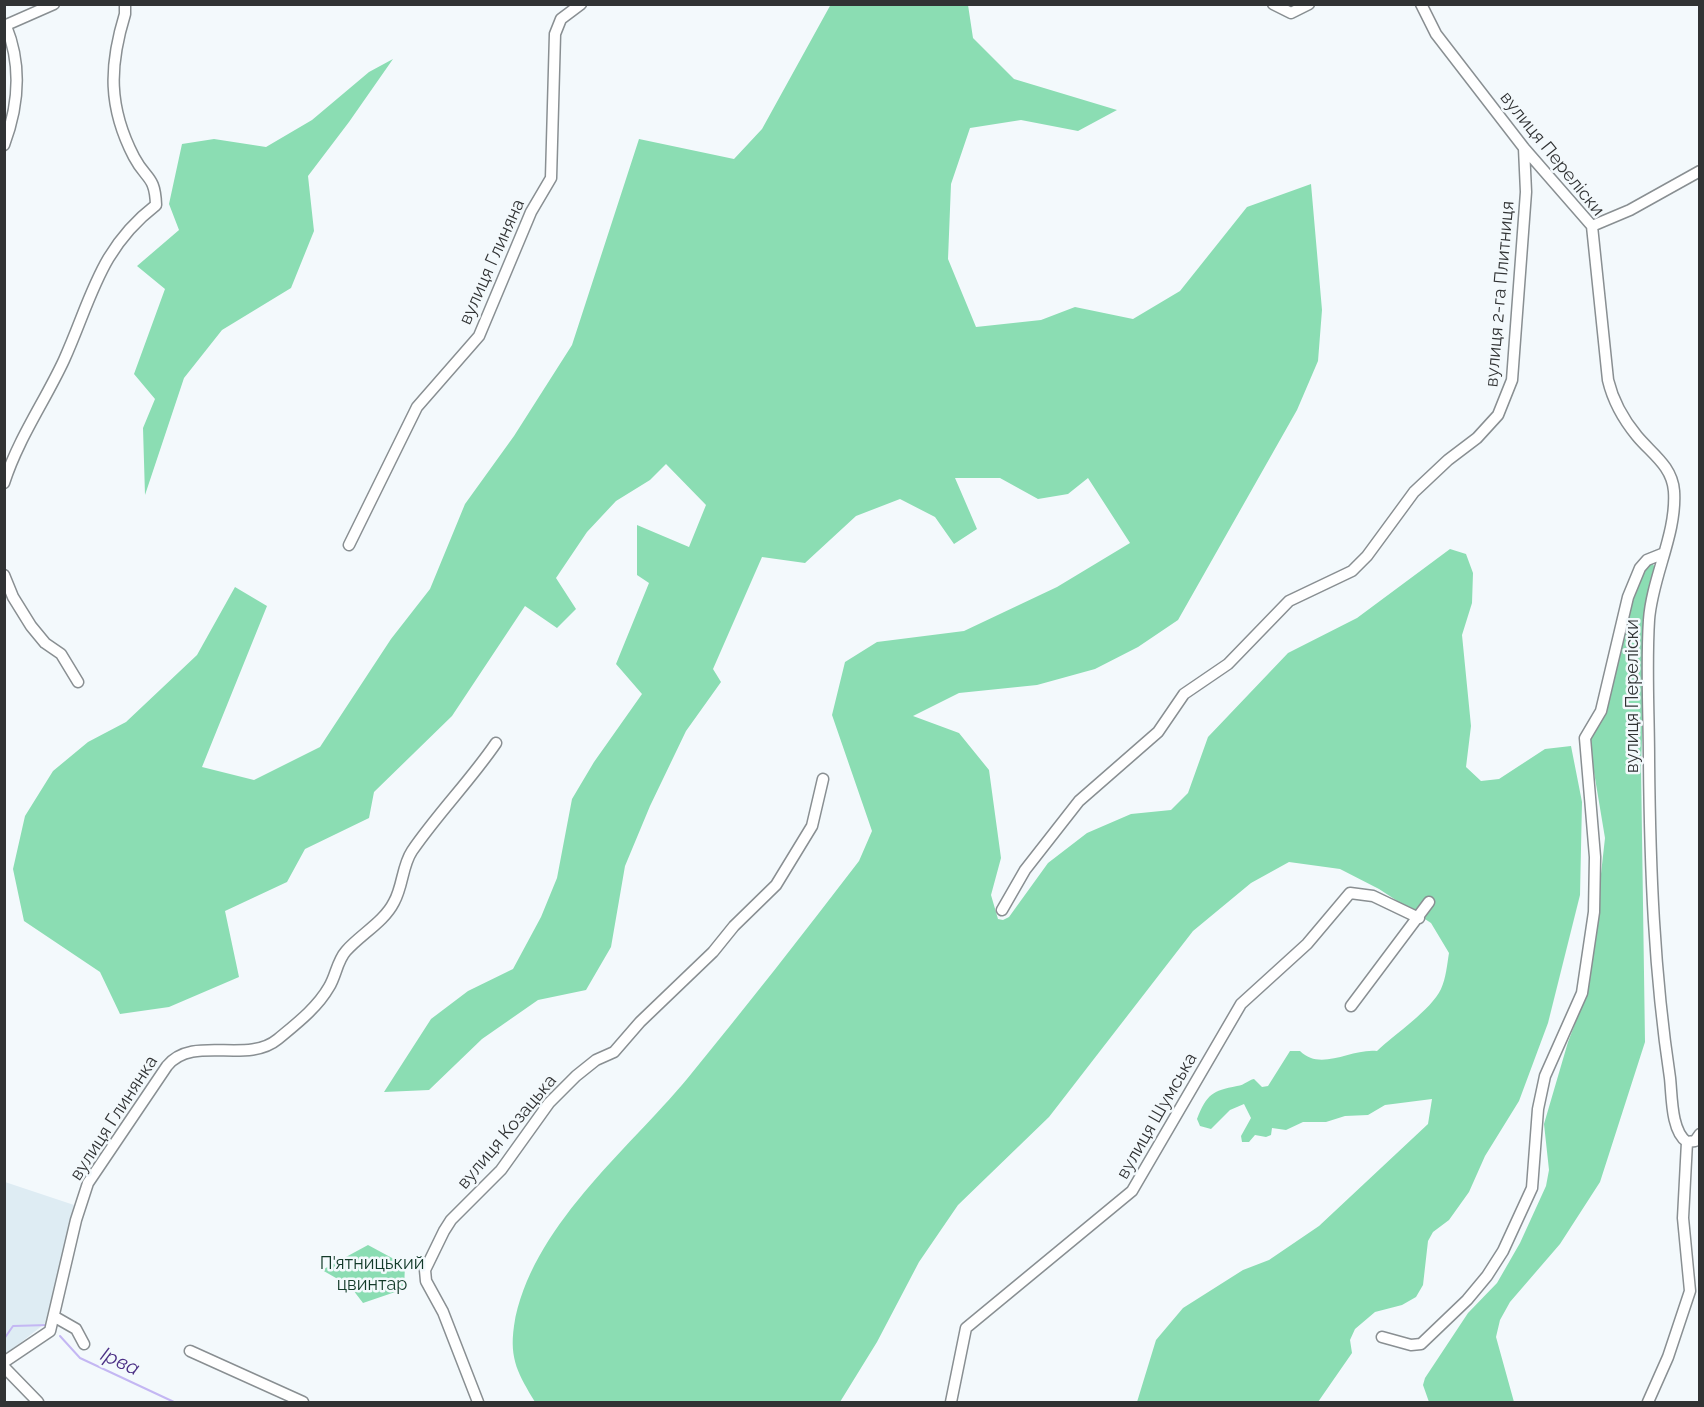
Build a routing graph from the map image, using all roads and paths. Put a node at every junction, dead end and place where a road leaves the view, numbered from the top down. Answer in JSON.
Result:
{"nodes":[{"id":1,"x":54,"y":4,"type":"edge"},
{"id":2,"x":125,"y":4,"type":"edge"},
{"id":3,"x":581,"y":4,"type":"edge"},
{"id":4,"x":1273,"y":4,"type":"edge"},
{"id":5,"x":1309,"y":4,"type":"edge"},
{"id":6,"x":1421,"y":4,"type":"edge"},
{"id":7,"x":5,"y":26,"type":"edge"},
{"id":8,"x":4,"y":145,"type":"edge"},
{"id":9,"x":1524,"y":147,"type":"junction"},
{"id":10,"x":1700,"y":171,"type":"edge"},
{"id":11,"x":1592,"y":226,"type":"junction"},
{"id":12,"x":4,"y":483,"type":"edge"},
{"id":13,"x":348,"y":545,"type":"dead end"},
{"id":14,"x":1662,"y":554,"type":"junction"},
{"id":15,"x":4,"y":575,"type":"edge"},
{"id":16,"x":78,"y":682,"type":"dead end"},
{"id":17,"x":496,"y":743,"type":"dead end"},
{"id":18,"x":823,"y":779,"type":"dead end"},
{"id":19,"x":1430,"y":902,"type":"dead end"},
{"id":20,"x":1002,"y":910,"type":"dead end"},
{"id":21,"x":1419,"y":918,"type":"junction"},
{"id":22,"x":1352,"y":1006,"type":"dead end"},
{"id":23,"x":1700,"y":1134,"type":"edge"},
{"id":24,"x":1687,"y":1142,"type":"junction"},
{"id":25,"x":55,"y":1317,"type":"junction"},
{"id":26,"x":1383,"y":1337,"type":"dead end"},
{"id":27,"x":84,"y":1344,"type":"dead end"},
{"id":28,"x":190,"y":1351,"type":"dead end"},
{"id":29,"x":4,"y":1362,"type":"edge"},
{"id":30,"x":4,"y":1367,"type":"edge"},
{"id":31,"x":38,"y":1402,"type":"edge"},
{"id":32,"x":303,"y":1402,"type":"edge"},
{"id":33,"x":478,"y":1402,"type":"edge"},
{"id":34,"x":951,"y":1402,"type":"edge"},
{"id":35,"x":1648,"y":1402,"type":"edge"}],
"edges":[{"from":1,"to":7,"type":"street"},
{"from":2,"to":12,"type":"street"},
{"from":3,"to":13,"type":"street","name":"вулиця Глиняна"},
{"from":4,"to":5,"type":"street"},
{"from":6,"to":9,"type":"street","name":"вулиця Переліски"},
{"from":7,"to":8,"type":"street"},
{"from":9,"to":11,"type":"street","name":"вулиця Переліски"},
{"from":9,"to":20,"type":"street","name":"вулиця 2-га Плитниця"},
{"from":10,"to":11,"type":"street"},
{"from":11,"to":14,"type":"street","name":"вулиця Переліски"},
{"from":14,"to":24,"type":"street","name":"вулиця Переліски"},
{"from":14,"to":26,"type":"street"},
{"from":15,"to":16,"type":"street"},
{"from":17,"to":25,"type":"street","name":"вулиця Глинянка"},
{"from":18,"to":33,"type":"street","name":"вулиця Козацька"},
{"from":19,"to":21,"type":"street"},
{"from":21,"to":22,"type":"street"},
{"from":21,"to":34,"type":"street","name":"вулиця Шумська"},
{"from":23,"to":24,"type":"street"},
{"from":24,"to":35,"type":"street"},
{"from":25,"to":27,"type":"street"},
{"from":25,"to":29,"type":"street","name":"вулиця Глинянка"},
{"from":28,"to":32,"type":"street"},
{"from":30,"to":31,"type":"street"}]}
